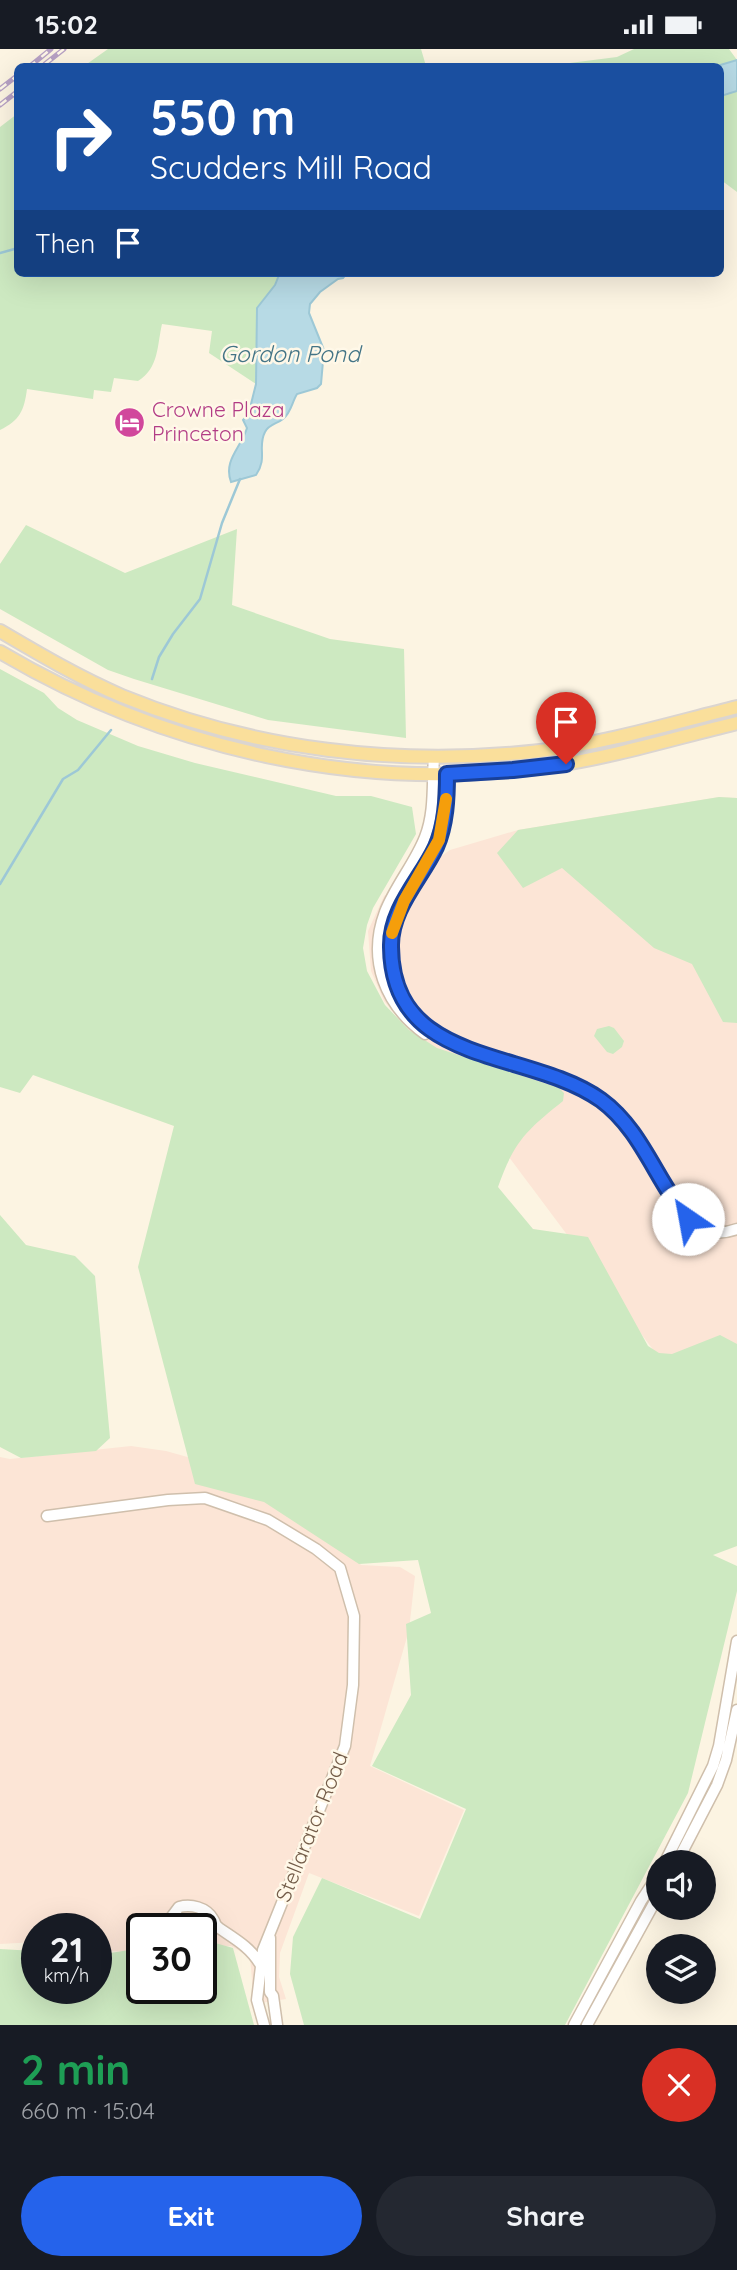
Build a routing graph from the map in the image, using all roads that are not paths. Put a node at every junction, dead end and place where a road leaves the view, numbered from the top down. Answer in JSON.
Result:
{"nodes":[{"id":1,"x":0,"y":631,"type":"edge"},
{"id":2,"x":0,"y":652,"type":"edge"},
{"id":3,"x":737,"y":707,"type":"edge"},
{"id":4,"x":737,"y":723,"type":"edge"},
{"id":5,"x":434,"y":757,"type":"junction"},
{"id":6,"x":433,"y":774,"type":"junction"},
{"id":7,"x":447,"y":774,"type":"junction"},
{"id":8,"x":464,"y":1048,"type":"junction"},
{"id":9,"x":737,"y":1229,"type":"edge"},
{"id":10,"x":47,"y":1516,"type":"dead end"},
{"id":11,"x":737,"y":1641,"type":"edge"},
{"id":12,"x":737,"y":1710,"type":"edge"},
{"id":13,"x":671,"y":1850,"type":"edge"},
{"id":14,"x":683,"y":1850,"type":"edge"},
{"id":15,"x":646,"y":1896,"type":"edge"},
{"id":16,"x":175,"y":1913,"type":"edge"},
{"id":17,"x":208,"y":1913,"type":"edge"},
{"id":18,"x":646,"y":1918,"type":"edge"},
{"id":19,"x":217,"y":1927,"type":"edge"},
{"id":20,"x":270,"y":1938,"type":"junction"},
{"id":21,"x":260,"y":1964,"type":"junction"},
{"id":22,"x":264,"y":2025,"type":"edge"},
{"id":23,"x":277,"y":2025,"type":"edge"},
{"id":24,"x":574,"y":2025,"type":"edge"},
{"id":25,"x":587,"y":2025,"type":"edge"}],
"edges":[{"from":1,"to":5,"type":"main road"},
{"from":2,"to":6,"type":"main road"},
{"from":3,"to":5,"type":"main road"},
{"from":4,"to":7,"type":"main road"},
{"from":5,"to":6,"type":"street"},
{"from":6,"to":7,"type":"main road"},
{"from":6,"to":8,"type":"street"},
{"from":7,"to":8,"type":"street"},
{"from":8,"to":9,"type":"street"},
{"from":10,"to":20,"type":"street","name":"Stellarator Road"},
{"from":11,"to":13,"type":"street"},
{"from":12,"to":14,"type":"street"},
{"from":15,"to":24,"type":"street"},
{"from":16,"to":17,"type":"street"},
{"from":18,"to":25,"type":"street"},
{"from":19,"to":21,"type":"street"},
{"from":20,"to":21,"type":"street","name":"Stellarator Road"},
{"from":20,"to":23,"type":"street","name":"Stellarator Road"},
{"from":21,"to":22,"type":"street","name":"Stellarator Road"}]}
